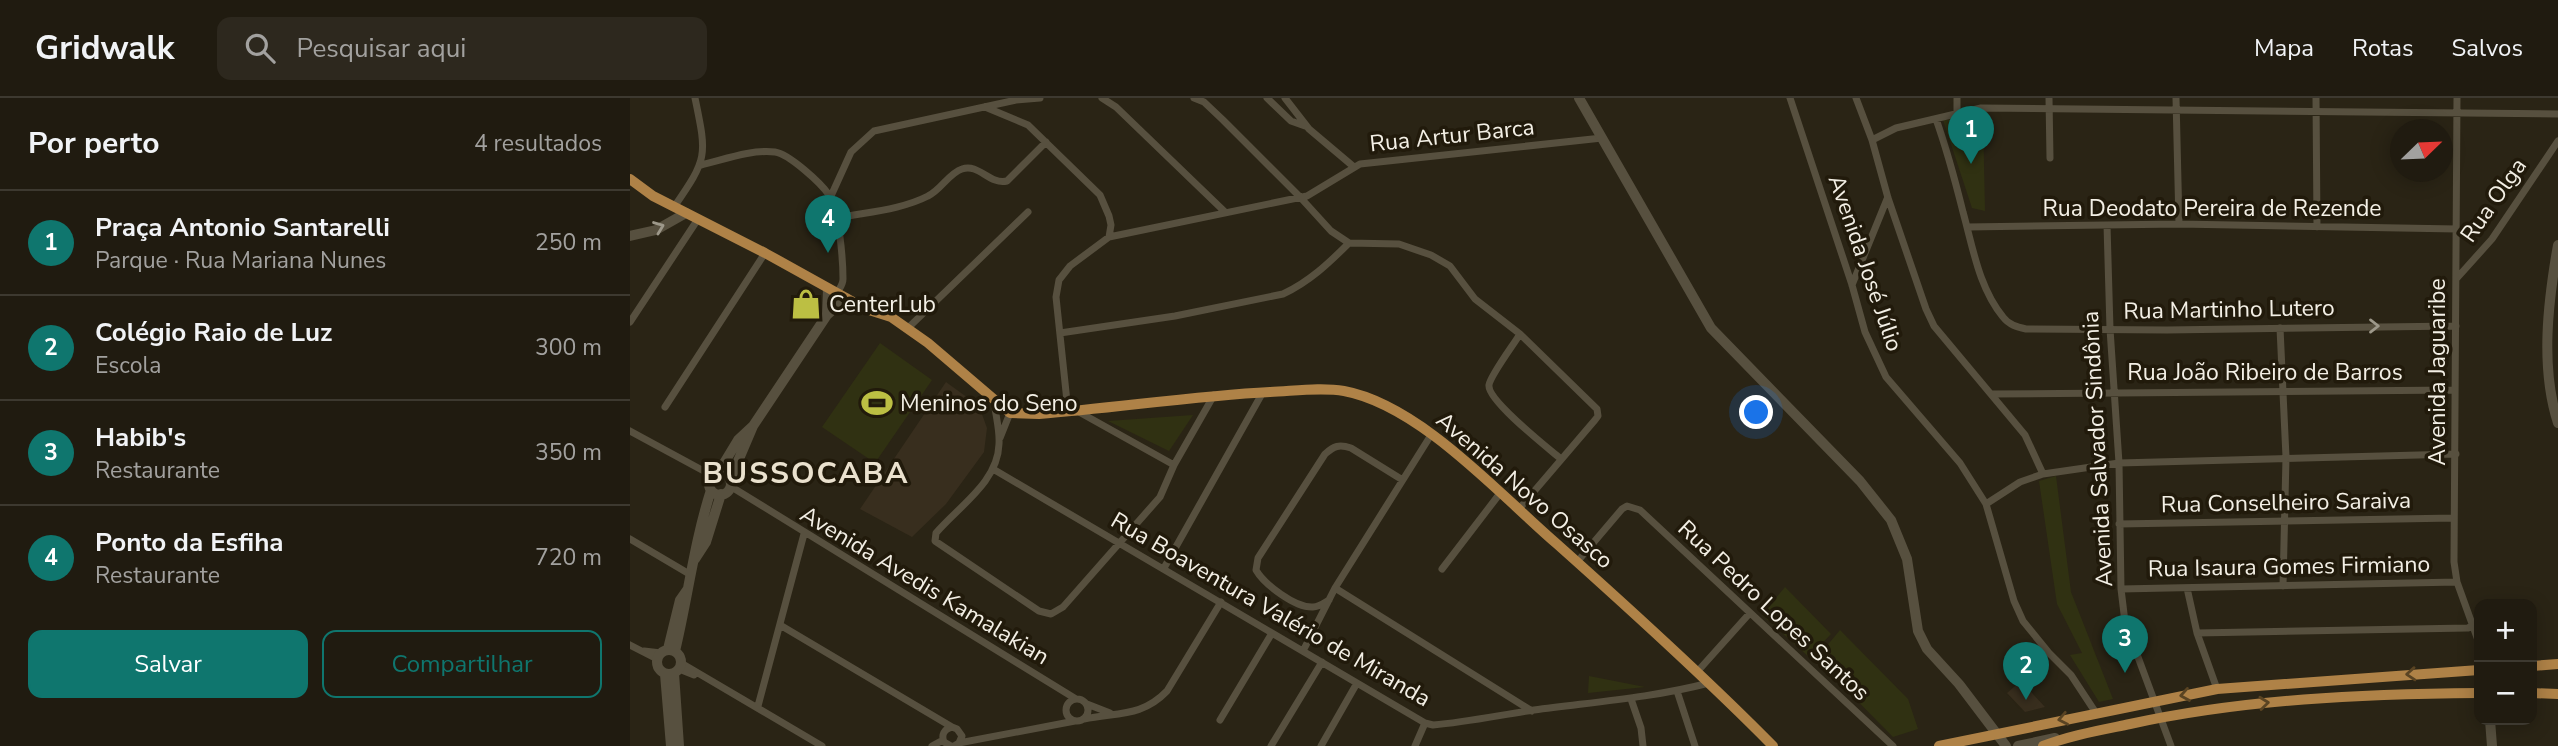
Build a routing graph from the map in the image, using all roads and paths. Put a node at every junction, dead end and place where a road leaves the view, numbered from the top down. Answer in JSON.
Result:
{"nodes":[{"id":1,"x":695,"y":98,"type":"edge"},
{"id":2,"x":1040,"y":98,"type":"edge"},
{"id":3,"x":1102,"y":98,"type":"edge"},
{"id":4,"x":1194,"y":98,"type":"edge"},
{"id":5,"x":1267,"y":98,"type":"edge"},
{"id":6,"x":1285,"y":98,"type":"edge"},
{"id":7,"x":1579,"y":98,"type":"edge"},
{"id":8,"x":1790,"y":98,"type":"edge"},
{"id":9,"x":1856,"y":98,"type":"edge"},
{"id":10,"x":1957,"y":98,"type":"edge"},
{"id":11,"x":2049,"y":98,"type":"edge"},
{"id":12,"x":2176,"y":98,"type":"edge"},
{"id":13,"x":2316,"y":98,"type":"edge"},
{"id":14,"x":2457,"y":98,"type":"edge"},
{"id":15,"x":984,"y":107,"type":"junction"},
{"id":16,"x":2049,"y":108,"type":"junction"},
{"id":17,"x":2176,"y":109,"type":"junction"},
{"id":18,"x":2315,"y":110,"type":"junction"},
{"id":19,"x":1956,"y":113,"type":"junction"},
{"id":20,"x":2457,"y":113,"type":"junction"},
{"id":21,"x":2558,"y":114,"type":"edge"},
{"id":22,"x":1936,"y":119,"type":"junction"},
{"id":23,"x":1307,"y":127,"type":"junction"},
{"id":24,"x":1602,"y":138,"type":"junction"},
{"id":25,"x":1872,"y":140,"type":"junction"},
{"id":26,"x":2558,"y":141,"type":"edge"},
{"id":27,"x":1046,"y":142,"type":"junction"},
{"id":28,"x":2050,"y":158,"type":"dead end"},
{"id":29,"x":701,"y":165,"type":"junction"},
{"id":30,"x":1354,"y":167,"type":"junction"},
{"id":31,"x":630,"y":179,"type":"edge"},
{"id":32,"x":831,"y":196,"type":"junction"},
{"id":33,"x":1300,"y":197,"type":"junction"},
{"id":34,"x":1888,"y":198,"type":"junction"},
{"id":35,"x":674,"y":207,"type":"junction"},
{"id":36,"x":1028,"y":212,"type":"dead end"},
{"id":37,"x":1225,"y":212,"type":"junction"},
{"id":38,"x":686,"y":213,"type":"junction"},
{"id":39,"x":837,"y":218,"type":"junction"},
{"id":40,"x":698,"y":219,"type":"junction"},
{"id":41,"x":2107,"y":225,"type":"junction"},
{"id":42,"x":2179,"y":225,"type":"junction"},
{"id":43,"x":1967,"y":227,"type":"junction"},
{"id":44,"x":2316,"y":227,"type":"junction"},
{"id":45,"x":2457,"y":229,"type":"junction"},
{"id":46,"x":630,"y":236,"type":"edge"},
{"id":47,"x":1108,"y":237,"type":"junction"},
{"id":48,"x":1349,"y":243,"type":"junction"},
{"id":49,"x":2558,"y":245,"type":"edge"},
{"id":50,"x":765,"y":253,"type":"junction"},
{"id":51,"x":2457,"y":278,"type":"junction"},
{"id":52,"x":1852,"y":285,"type":"junction"},
{"id":53,"x":837,"y":293,"type":"junction"},
{"id":54,"x":827,"y":315,"type":"junction"},
{"id":55,"x":630,"y":322,"type":"edge"},
{"id":56,"x":2456,"y":326,"type":"junction"},
{"id":57,"x":909,"y":327,"type":"junction"},
{"id":58,"x":2280,"y":328,"type":"junction"},
{"id":59,"x":2110,"y":329,"type":"junction"},
{"id":60,"x":1060,"y":333,"type":"junction"},
{"id":61,"x":1520,"y":334,"type":"junction"},
{"id":62,"x":2455,"y":390,"type":"junction"},
{"id":63,"x":1263,"y":392,"type":"junction"},
{"id":64,"x":2116,"y":393,"type":"junction"},
{"id":65,"x":2282,"y":393,"type":"junction"},
{"id":66,"x":1991,"y":394,"type":"junction"},
{"id":67,"x":1214,"y":395,"type":"junction"},
{"id":68,"x":994,"y":399,"type":"junction"},
{"id":69,"x":665,"y":407,"type":"dead end"},
{"id":70,"x":1073,"y":411,"type":"junction"},
{"id":71,"x":1010,"y":413,"type":"junction"},
{"id":72,"x":2558,"y":423,"type":"edge"},
{"id":73,"x":630,"y":430,"type":"edge"},
{"id":74,"x":1431,"y":435,"type":"junction"},
{"id":75,"x":999,"y":439,"type":"junction"},
{"id":76,"x":2456,"y":454,"type":"junction"},
{"id":77,"x":2286,"y":457,"type":"junction"},
{"id":78,"x":1561,"y":459,"type":"junction"},
{"id":79,"x":2119,"y":463,"type":"junction"},
{"id":80,"x":1174,"y":465,"type":"junction"},
{"id":81,"x":993,"y":469,"type":"junction"},
{"id":82,"x":2043,"y":474,"type":"junction"},
{"id":83,"x":1401,"y":479,"type":"junction"},
{"id":84,"x":720,"y":484,"type":"junction"},
{"id":85,"x":1500,"y":492,"type":"junction"},
{"id":86,"x":1986,"y":504,"type":"junction"},
{"id":87,"x":1519,"y":509,"type":"junction"},
{"id":88,"x":2455,"y":518,"type":"junction"},
{"id":89,"x":2285,"y":522,"type":"junction"},
{"id":90,"x":2119,"y":524,"type":"junction"},
{"id":91,"x":804,"y":534,"type":"junction"},
{"id":92,"x":630,"y":538,"type":"edge"},
{"id":93,"x":1118,"y":542,"type":"junction"},
{"id":94,"x":1577,"y":562,"type":"junction"},
{"id":95,"x":1164,"y":568,"type":"junction"},
{"id":96,"x":1442,"y":569,"type":"dead end"},
{"id":97,"x":691,"y":575,"type":"junction"},
{"id":98,"x":2457,"y":582,"type":"junction"},
{"id":99,"x":2283,"y":586,"type":"junction"},
{"id":100,"x":1335,"y":588,"type":"junction"},
{"id":101,"x":2187,"y":588,"type":"junction"},
{"id":102,"x":2122,"y":589,"type":"junction"},
{"id":103,"x":1329,"y":600,"type":"junction"},
{"id":104,"x":1221,"y":603,"type":"junction"},
{"id":105,"x":1749,"y":614,"type":"junction"},
{"id":106,"x":780,"y":625,"type":"junction"},
{"id":107,"x":2472,"y":626,"type":"junction"},
{"id":108,"x":2474,"y":631,"type":"edge"},
{"id":109,"x":1272,"y":633,"type":"junction"},
{"id":110,"x":2197,"y":633,"type":"junction"},
{"id":111,"x":630,"y":645,"type":"edge"},
{"id":112,"x":1303,"y":651,"type":"junction"},
{"id":113,"x":665,"y":653,"type":"junction"},
{"id":114,"x":1322,"y":662,"type":"junction"},
{"id":115,"x":2558,"y":664,"type":"edge"},
{"id":116,"x":2545,"y":665,"type":"junction"},
{"id":117,"x":2537,"y":666,"type":"edge"},
{"id":118,"x":2537,"y":669,"type":"edge"},
{"id":119,"x":675,"y":670,"type":"junction"},
{"id":120,"x":2474,"y":670,"type":"edge"},
{"id":121,"x":1697,"y":671,"type":"junction"},
{"id":122,"x":1357,"y":683,"type":"junction"},
{"id":123,"x":1709,"y":683,"type":"junction"},
{"id":124,"x":2217,"y":689,"type":"junction"},
{"id":125,"x":1677,"y":691,"type":"junction"},
{"id":126,"x":2474,"y":693,"type":"edge"},
{"id":127,"x":2537,"y":693,"type":"edge"},
{"id":128,"x":2558,"y":694,"type":"edge"},
{"id":129,"x":1631,"y":699,"type":"junction"},
{"id":130,"x":2154,"y":701,"type":"junction"},
{"id":131,"x":1087,"y":704,"type":"junction"},
{"id":132,"x":1070,"y":705,"type":"junction"},
{"id":133,"x":758,"y":706,"type":"junction"},
{"id":134,"x":1532,"y":711,"type":"junction"},
{"id":135,"x":1110,"y":713,"type":"junction"},
{"id":136,"x":2096,"y":713,"type":"junction"},
{"id":137,"x":2159,"y":717,"type":"junction"},
{"id":138,"x":1084,"y":719,"type":"junction"},
{"id":139,"x":1220,"y":720,"type":"dead end"},
{"id":140,"x":1075,"y":722,"type":"junction"},
{"id":141,"x":1425,"y":723,"type":"junction"},
{"id":142,"x":2490,"y":725,"type":"edge"},
{"id":143,"x":1046,"y":728,"type":"junction"},
{"id":144,"x":949,"y":729,"type":"junction"},
{"id":145,"x":961,"y":733,"type":"junction"},
{"id":146,"x":1995,"y":733,"type":"junction"},
{"id":147,"x":2063,"y":738,"type":"junction"},
{"id":148,"x":976,"y":739,"type":"junction"},
{"id":149,"x":950,"y":744,"type":"edge"},
{"id":150,"x":671,"y":746,"type":"edge"},
{"id":151,"x":679,"y":746,"type":"edge"},
{"id":152,"x":822,"y":746,"type":"edge"},
{"id":153,"x":932,"y":746,"type":"edge"},
{"id":154,"x":1271,"y":746,"type":"edge"},
{"id":155,"x":1321,"y":746,"type":"edge"},
{"id":156,"x":1415,"y":746,"type":"edge"},
{"id":157,"x":1643,"y":746,"type":"edge"},
{"id":158,"x":1695,"y":746,"type":"edge"},
{"id":159,"x":1773,"y":746,"type":"edge"},
{"id":160,"x":1893,"y":746,"type":"edge"},
{"id":161,"x":1939,"y":746,"type":"edge"},
{"id":162,"x":2007,"y":746,"type":"edge"},
{"id":163,"x":2018,"y":746,"type":"edge"},
{"id":164,"x":2043,"y":746,"type":"edge"},
{"id":165,"x":2171,"y":746,"type":"edge"},
{"id":166,"x":2492,"y":746,"type":"edge"}],
"edges":[{"from":1,"to":29,"type":"street"},
{"from":2,"to":15,"type":"street"},
{"from":3,"to":37,"type":"street"},
{"from":4,"to":33,"type":"street"},
{"from":5,"to":23,"type":"street"},
{"from":6,"to":23,"type":"street"},
{"from":7,"to":24,"type":"main road"},
{"from":8,"to":52,"type":"street","name":"Avenida José Júlio"},
{"from":9,"to":25,"type":"street"},
{"from":10,"to":19,"type":"street"},
{"from":11,"to":16,"type":"street"},
{"from":12,"to":17,"type":"street"},
{"from":13,"to":18,"type":"street"},
{"from":14,"to":20,"type":"street","name":"Avenida Jaguaribe"},
{"from":15,"to":27,"type":"street"},
{"from":15,"to":32,"type":"street"},
{"from":16,"to":17,"type":"street"},
{"from":16,"to":19,"type":"street"},
{"from":16,"to":28,"type":"street"},
{"from":17,"to":18,"type":"street"},
{"from":17,"to":42,"type":"street"},
{"from":18,"to":20,"type":"street"},
{"from":18,"to":44,"type":"street"},
{"from":19,"to":22,"type":"street"},
{"from":20,"to":21,"type":"street"},
{"from":20,"to":45,"type":"street","name":"Avenida Jaguaribe"},
{"from":22,"to":25,"type":"street"},
{"from":22,"to":43,"type":"street"},
{"from":23,"to":30,"type":"street"},
{"from":24,"to":30,"type":"street","name":"Rua Artur Barca"},
{"from":24,"to":146,"type":"main road"},
{"from":25,"to":34,"type":"street"},
{"from":26,"to":51,"type":"street","name":"Rua Olga"},
{"from":27,"to":39,"type":"street"},
{"from":27,"to":47,"type":"street"},
{"from":29,"to":32,"type":"street"},
{"from":29,"to":35,"type":"street"},
{"from":30,"to":33,"type":"street","name":"Rua Artur Barca"},
{"from":31,"to":35,"type":"main road"},
{"from":32,"to":39,"type":"street"},
{"from":33,"to":37,"type":"street","name":"Rua Artur Barca"},
{"from":33,"to":48,"type":"street"},
{"from":34,"to":52,"type":"street"},
{"from":34,"to":66,"type":"street"},
{"from":35,"to":38,"type":"main road"},
{"from":36,"to":57,"type":"street"},
{"from":37,"to":47,"type":"street","name":"Rua Artur Barca"},
{"from":38,"to":40,"type":"main road"},
{"from":46,"to":38,"type":"main road","one_way":true},
{"from":39,"to":53,"type":"street"},
{"from":40,"to":50,"type":"main road"},
{"from":40,"to":55,"type":"street"},
{"from":41,"to":42,"type":"street","name":"Rua Deodato Pereira de Rezende"},
{"from":41,"to":43,"type":"street","name":"Rua Deodato Pereira de Rezende"},
{"from":41,"to":59,"type":"street","name":"Avenida Salvador Sindônia"},
{"from":42,"to":44,"type":"street","name":"Rua Deodato Pereira de Rezende"},
{"from":43,"to":59,"type":"street","name":"Rua Martinho Lutero"},
{"from":44,"to":45,"type":"street","name":"Rua Deodato Pereira de Rezende"},
{"from":45,"to":51,"type":"street","name":"Avenida Jaguaribe"},
{"from":47,"to":60,"type":"street"},
{"from":48,"to":60,"type":"street"},
{"from":48,"to":61,"type":"street"},
{"from":49,"to":72,"type":"main road"},
{"from":50,"to":53,"type":"main road"},
{"from":50,"to":69,"type":"street"},
{"from":51,"to":56,"type":"street","name":"Avenida Jaguaribe"},
{"from":52,"to":86,"type":"street","name":"Avenida José Júlio"},
{"from":53,"to":54,"type":"main road"},
{"from":53,"to":54,"type":"main road"},
{"from":53,"to":57,"type":"main road"},
{"from":54,"to":84,"type":"main road"},
{"from":58,"to":56,"type":"street","name":"Rua Martinho Lutero","one_way":true},
{"from":56,"to":62,"type":"street","name":"Avenida Jaguaribe"},
{"from":57,"to":68,"type":"main road"},
{"from":58,"to":59,"type":"street","name":"Rua Martinho Lutero"},
{"from":58,"to":65,"type":"street"},
{"from":59,"to":64,"type":"street","name":"Avenida Salvador Sindônia"},
{"from":60,"to":70,"type":"street"},
{"from":61,"to":78,"type":"street"},
{"from":61,"to":78,"type":"street"},
{"from":62,"to":65,"type":"street","name":"Rua João Ribeiro de Barros"},
{"from":62,"to":76,"type":"street","name":"Avenida Jaguaribe"},
{"from":63,"to":67,"type":"main road","name":"Avenida Novo Osasco"},
{"from":63,"to":74,"type":"main road","name":"Avenida Novo Osasco"},
{"from":63,"to":95,"type":"street"},
{"from":64,"to":65,"type":"street","name":"Rua João Ribeiro de Barros"},
{"from":64,"to":66,"type":"street","name":"Rua João Ribeiro de Barros"},
{"from":64,"to":79,"type":"street","name":"Avenida Salvador Sindônia"},
{"from":65,"to":77,"type":"street"},
{"from":66,"to":82,"type":"street"},
{"from":67,"to":70,"type":"main road","name":"Avenida Novo Osasco"},
{"from":67,"to":80,"type":"street"},
{"from":68,"to":71,"type":"main road"},
{"from":68,"to":75,"type":"street"},
{"from":70,"to":71,"type":"main road","name":"Avenida Novo Osasco"},
{"from":70,"to":80,"type":"street"},
{"from":71,"to":75,"type":"street"},
{"from":73,"to":84,"type":"street","name":"Avenida Avedis Kamalakian"},
{"from":74,"to":83,"type":"street"},
{"from":74,"to":85,"type":"main road","name":"Avenida Novo Osasco"},
{"from":75,"to":81,"type":"street"},
{"from":76,"to":77,"type":"street"},
{"from":76,"to":88,"type":"street","name":"Avenida Jaguaribe"},
{"from":77,"to":79,"type":"street"},
{"from":77,"to":89,"type":"street"},
{"from":78,"to":87,"type":"street"},
{"from":79,"to":82,"type":"street"},
{"from":79,"to":90,"type":"street","name":"Avenida Salvador Sindônia"},
{"from":80,"to":93,"type":"street"},
{"from":81,"to":93,"type":"street","name":"Rua Boaventura Valério de Miranda"},
{"from":81,"to":93,"type":"street"},
{"from":82,"to":86,"type":"street"},
{"from":83,"to":100,"type":"street"},
{"from":83,"to":103,"type":"street"},
{"from":84,"to":91,"type":"street","name":"Avenida Avedis Kamalakian"},
{"from":84,"to":97,"type":"main road"},
{"from":85,"to":87,"type":"main road","name":"Avenida Novo Osasco"},
{"from":85,"to":96,"type":"street"},
{"from":86,"to":136,"type":"street","name":"Avenida José Júlio"},
{"from":87,"to":94,"type":"main road","name":"Avenida Novo Osasco"},
{"from":88,"to":89,"type":"street","name":"Rua Conselheiro Saraiva"},
{"from":88,"to":98,"type":"street","name":"Avenida Jaguaribe"},
{"from":89,"to":90,"type":"street","name":"Rua Conselheiro Saraiva"},
{"from":89,"to":99,"type":"street"},
{"from":90,"to":102,"type":"street","name":"Avenida Salvador Sindônia"},
{"from":91,"to":106,"type":"street"},
{"from":91,"to":132,"type":"street","name":"Avenida Avedis Kamalakian"},
{"from":92,"to":97,"type":"street"},
{"from":93,"to":95,"type":"street","name":"Rua Boaventura Valério de Miranda"},
{"from":94,"to":105,"type":"street","name":"Rua Pedro Lopes Santos"},
{"from":94,"to":121,"type":"main road","name":"Avenida Novo Osasco"},
{"from":95,"to":104,"type":"street","name":"Rua Boaventura Valério de Miranda"},
{"from":97,"to":113,"type":"main road"},
{"from":98,"to":99,"type":"street","name":"Rua Isaura Gomes Firmiano"},
{"from":98,"to":107,"type":"street","name":"Avenida Jaguaribe"},
{"from":99,"to":101,"type":"street","name":"Rua Isaura Gomes Firmiano"},
{"from":100,"to":103,"type":"street"},
{"from":100,"to":134,"type":"street"},
{"from":101,"to":102,"type":"street","name":"Rua Isaura Gomes Firmiano"},
{"from":101,"to":110,"type":"street"},
{"from":102,"to":130,"type":"street","name":"Avenida Salvador Sindônia"},
{"from":103,"to":112,"type":"street"},
{"from":104,"to":109,"type":"street","name":"Rua Boaventura Valério de Miranda"},
{"from":104,"to":135,"type":"street"},
{"from":105,"to":121,"type":"street"},
{"from":105,"to":160,"type":"street","name":"Rua Pedro Lopes Santos"},
{"from":106,"to":133,"type":"street"},
{"from":106,"to":144,"type":"street"},
{"from":107,"to":108,"type":"street","name":"Avenida Jaguaribe"},
{"from":107,"to":110,"type":"street"},
{"from":109,"to":112,"type":"street","name":"Rua Boaventura Valério de Miranda"},
{"from":109,"to":139,"type":"street"},
{"from":110,"to":124,"type":"street"},
{"from":111,"to":113,"type":"street"},
{"from":112,"to":114,"type":"street","name":"Rua Boaventura Valério de Miranda"},
{"from":113,"to":119,"type":"main road"},
{"from":113,"to":119,"type":"main road"},
{"from":114,"to":122,"type":"street","name":"Rua Boaventura Valério de Miranda"},
{"from":114,"to":154,"type":"street"},
{"from":115,"to":116,"type":"main road"},
{"from":116,"to":117,"type":"main road"},
{"from":116,"to":118,"type":"main road"},
{"from":119,"to":133,"type":"street"},
{"from":119,"to":150,"type":"main road"},
{"from":119,"to":151,"type":"main road"},
{"from":120,"to":124,"type":"main road","one_way":true},
{"from":121,"to":123,"type":"main road","name":"Avenida Novo Osasco"},
{"from":122,"to":141,"type":"street","name":"Rua Boaventura Valério de Miranda"},
{"from":122,"to":155,"type":"street"},
{"from":123,"to":125,"type":"street","name":"Rua Boaventura Valério de Miranda"},
{"from":123,"to":159,"type":"main road","name":"Avenida Novo Osasco"},
{"from":124,"to":130,"type":"main road","one_way":true},
{"from":125,"to":129,"type":"street","name":"Rua Boaventura Valério de Miranda"},
{"from":125,"to":158,"type":"street"},
{"from":137,"to":126,"type":"main road","one_way":true},
{"from":127,"to":128,"type":"main road"},
{"from":129,"to":134,"type":"street","name":"Rua Boaventura Valério de Miranda"},
{"from":129,"to":157,"type":"street"},
{"from":130,"to":136,"type":"main road"},
{"from":130,"to":137,"type":"street","name":"Avenida Salvador Sindônia"},
{"from":131,"to":132,"type":"street"},
{"from":131,"to":135,"type":"street"},
{"from":131,"to":138,"type":"street"},
{"from":132,"to":140,"type":"street"},
{"from":132,"to":143,"type":"street"},
{"from":133,"to":152,"type":"street"},
{"from":134,"to":141,"type":"street","name":"Rua Boaventura Valério de Miranda"},
{"from":135,"to":138,"type":"street"},
{"from":136,"to":146,"type":"main road","one_way":true},
{"from":137,"to":147,"type":"main road"},
{"from":137,"to":165,"type":"street","name":"Avenida Salvador Sindônia"},
{"from":138,"to":140,"type":"street"},
{"from":140,"to":143,"type":"street"},
{"from":141,"to":156,"type":"street"},
{"from":142,"to":166,"type":"main road"},
{"from":143,"to":148,"type":"street"},
{"from":144,"to":145,"type":"street"},
{"from":144,"to":149,"type":"street"},
{"from":145,"to":148,"type":"street"},
{"from":145,"to":149,"type":"street"},
{"from":146,"to":161,"type":"main road"},
{"from":146,"to":162,"type":"main road"},
{"from":147,"to":163,"type":"main road"},
{"from":147,"to":164,"type":"main road"},
{"from":148,"to":149,"type":"street"},
{"from":149,"to":153,"type":"street"}]}
